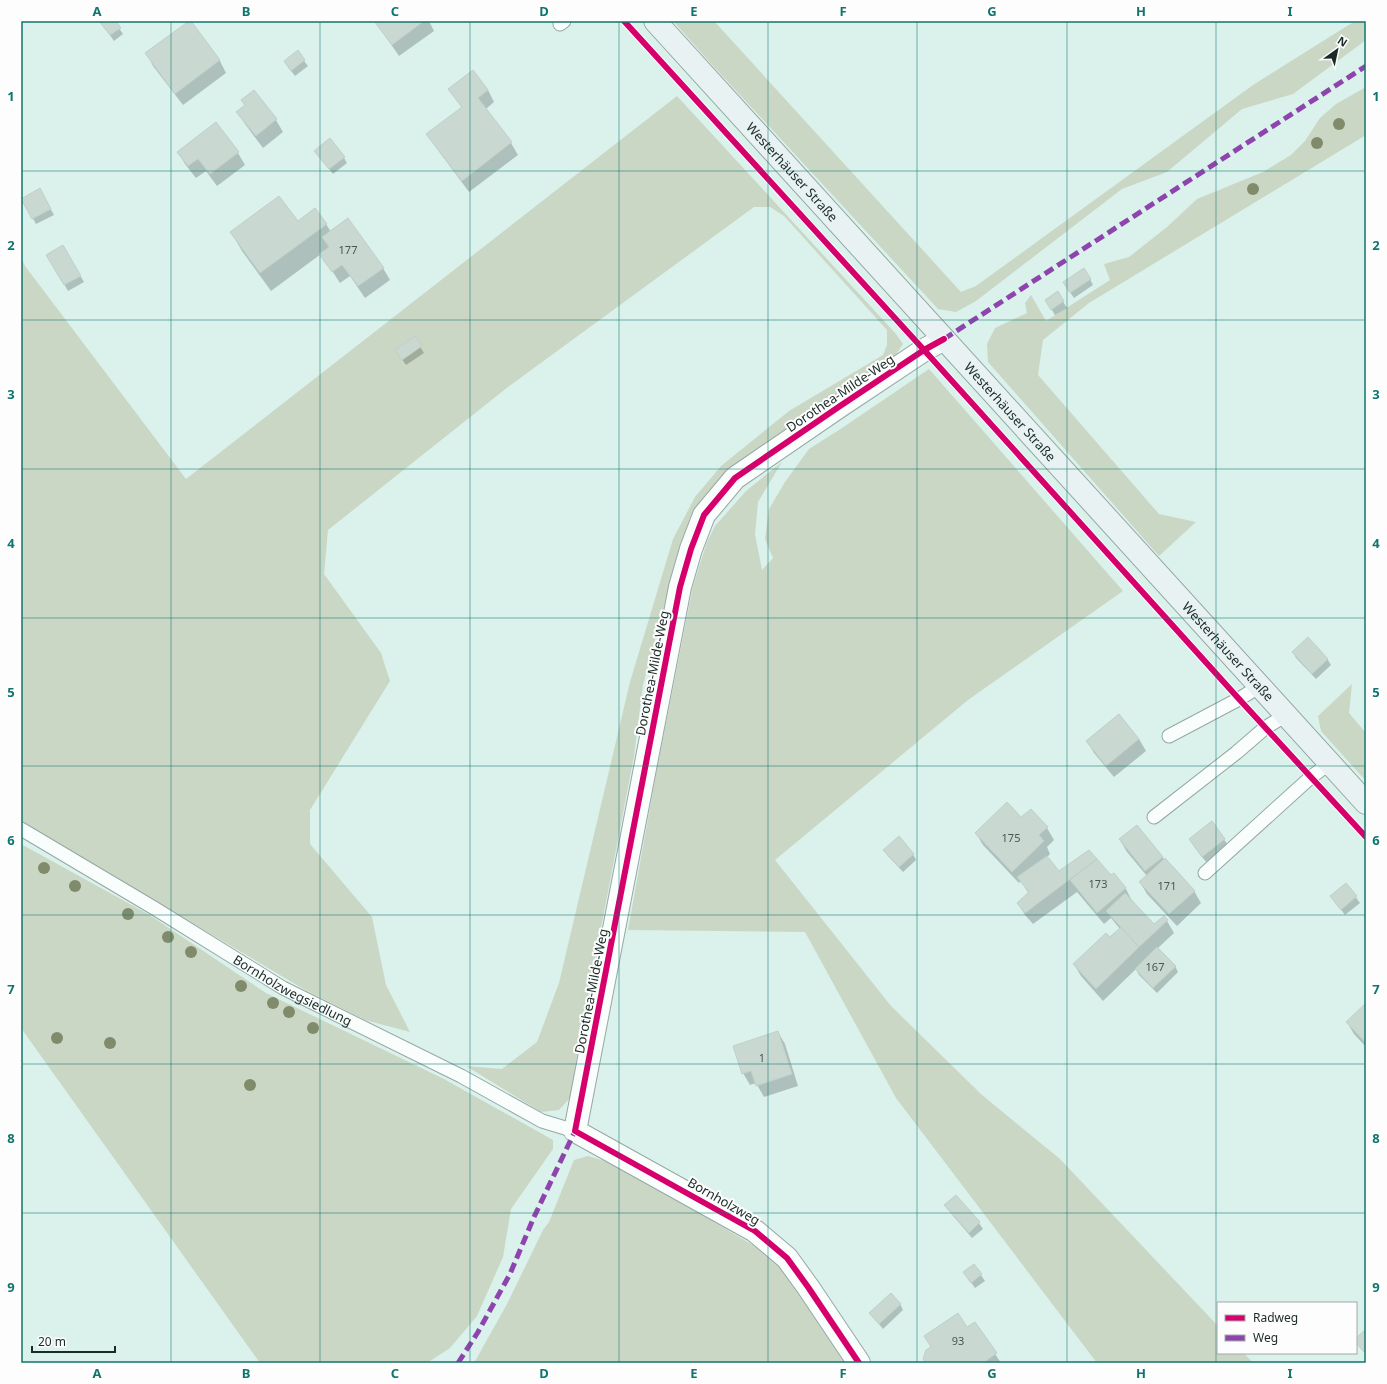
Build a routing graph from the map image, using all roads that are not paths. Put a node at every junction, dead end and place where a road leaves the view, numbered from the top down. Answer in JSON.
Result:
{"nodes":[{"id":1,"x":655,"y":21,"type":"edge"},
{"id":2,"x":944,"y":339,"type":"junction"},
{"id":3,"x":1260,"y":686,"type":"junction"},
{"id":4,"x":1286,"y":715,"type":"junction"},
{"id":5,"x":1169,"y":736,"type":"dead end"},
{"id":6,"x":1330,"y":763,"type":"junction"},
{"id":7,"x":1366,"y":803,"type":"edge"},
{"id":8,"x":1154,"y":817,"type":"dead end"},
{"id":9,"x":21,"y":829,"type":"edge"},
{"id":10,"x":1205,"y":873,"type":"dead end"},
{"id":11,"x":575,"y":1131,"type":"junction"},
{"id":12,"x":859,"y":1363,"type":"edge"}],
"edges":[{"from":1,"to":2,"type":"main road","name":"Westerhäuser Straße"},
{"from":2,"to":3,"type":"main road","name":"Westerhäuser Straße"},
{"from":2,"to":11,"type":"street","name":"Dorothea-Milde-Weg"},
{"from":3,"to":4,"type":"main road","name":"Westerhäuser Straße"},
{"from":3,"to":5,"type":"lane"},
{"from":4,"to":6,"type":"main road","name":"Westerhäuser Straße"},
{"from":4,"to":8,"type":"lane"},
{"from":6,"to":7,"type":"main road","name":"Westerhäuser Straße"},
{"from":6,"to":10,"type":"lane"},
{"from":9,"to":11,"type":"lane","name":"Bornholzwegsiedlung"},
{"from":11,"to":12,"type":"street","name":"Bornholzweg"}]}
